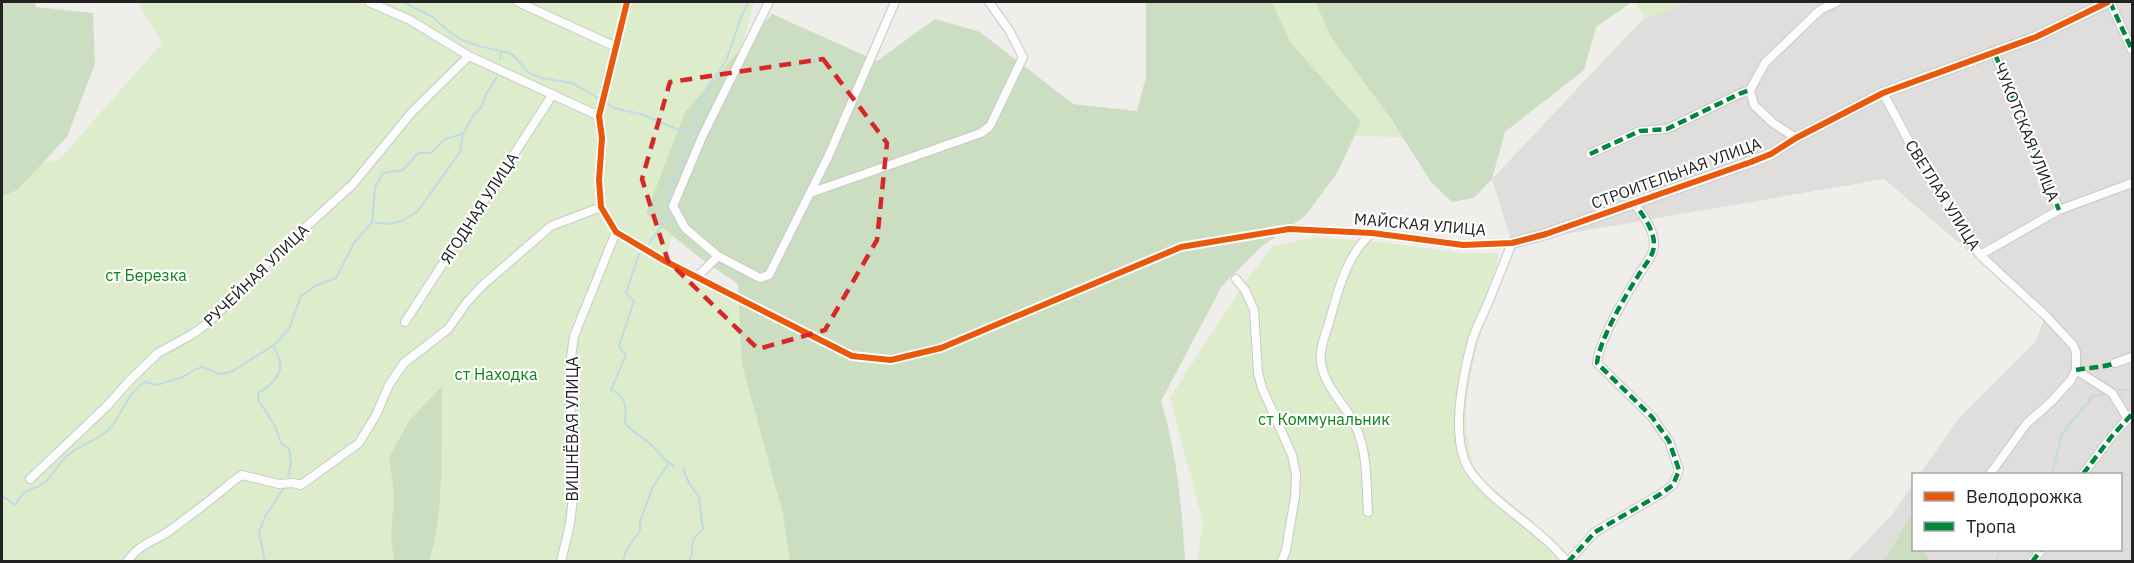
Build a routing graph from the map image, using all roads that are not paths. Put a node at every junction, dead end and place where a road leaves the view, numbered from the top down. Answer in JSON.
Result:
{"nodes":[{"id":1,"x":369,"y":2,"type":"edge"},
{"id":2,"x":518,"y":2,"type":"edge"},
{"id":3,"x":627,"y":2,"type":"edge"},
{"id":4,"x":769,"y":2,"type":"edge"},
{"id":5,"x":895,"y":2,"type":"edge"},
{"id":6,"x":989,"y":2,"type":"edge"},
{"id":7,"x":1837,"y":2,"type":"edge"},
{"id":8,"x":2109,"y":2,"type":"edge"},
{"id":9,"x":616,"y":47,"type":"junction"},
{"id":10,"x":2133,"y":51,"type":"edge"},
{"id":11,"x":1995,"y":54,"type":"junction"},
{"id":12,"x":469,"y":56,"type":"junction"},
{"id":13,"x":1750,"y":90,"type":"junction"},
{"id":14,"x":1882,"y":93,"type":"junction"},
{"id":15,"x":553,"y":94,"type":"junction"},
{"id":16,"x":600,"y":112,"type":"junction"},
{"id":17,"x":1797,"y":138,"type":"junction"},
{"id":18,"x":1590,"y":154,"type":"dead end"},
{"id":19,"x":2133,"y":183,"type":"edge"},
{"id":20,"x":810,"y":193,"type":"junction"},
{"id":21,"x":1634,"y":203,"type":"junction"},
{"id":22,"x":601,"y":207,"type":"junction"},
{"id":23,"x":2059,"y":210,"type":"junction"},
{"id":24,"x":616,"y":232,"type":"junction"},
{"id":25,"x":1372,"y":233,"type":"junction"},
{"id":26,"x":1512,"y":243,"type":"junction"},
{"id":27,"x":1980,"y":255,"type":"junction"},
{"id":28,"x":718,"y":256,"type":"junction"},
{"id":29,"x":698,"y":278,"type":"junction"},
{"id":30,"x":1236,"y":279,"type":"dead end"},
{"id":31,"x":405,"y":322,"type":"dead end"},
{"id":32,"x":2133,"y":357,"type":"edge"},
{"id":33,"x":2115,"y":363,"type":"dead end"},
{"id":34,"x":2076,"y":370,"type":"junction"},
{"id":35,"x":2130,"y":416,"type":"edge"},
{"id":36,"x":1991,"y":473,"type":"edge"},
{"id":37,"x":2084,"y":473,"type":"edge"},
{"id":38,"x":30,"y":479,"type":"dead end"},
{"id":39,"x":1368,"y":512,"type":"dead end"},
{"id":40,"x":127,"y":561,"type":"edge"},
{"id":41,"x":561,"y":561,"type":"edge"},
{"id":42,"x":1281,"y":561,"type":"edge"},
{"id":43,"x":1568,"y":561,"type":"edge"}],
"edges":[{"from":1,"to":12,"type":"street"},
{"from":2,"to":9,"type":"street"},
{"from":3,"to":9,"type":"street"},
{"from":4,"to":28,"type":"street"},
{"from":5,"to":20,"type":"street"},
{"from":6,"to":20,"type":"street"},
{"from":7,"to":13,"type":"street"},
{"from":8,"to":10,"type":"street"},
{"from":8,"to":11,"type":"street","name":"СТРОИТЕЛЬНАЯ УЛИЦА"},
{"from":9,"to":16,"type":"street"},
{"from":11,"to":14,"type":"street","name":"СТРОИТЕЛЬНАЯ УЛИЦА"},
{"from":11,"to":23,"type":"street","name":"ЧУКОТСКАЯ УЛИЦА"},
{"from":12,"to":15,"type":"street"},
{"from":12,"to":38,"type":"street","name":"РУЧЕЙНАЯ УЛИЦА"},
{"from":13,"to":17,"type":"street"},
{"from":13,"to":18,"type":"street"},
{"from":14,"to":17,"type":"street","name":"СТРОИТЕЛЬНАЯ УЛИЦА"},
{"from":14,"to":27,"type":"street","name":"СВЕТЛАЯ УЛИЦА"},
{"from":15,"to":16,"type":"street"},
{"from":15,"to":31,"type":"street","name":"ЯГОДНАЯ УЛИЦА"},
{"from":16,"to":22,"type":"street"},
{"from":17,"to":21,"type":"street","name":"СТРОИТЕЛЬНАЯ УЛИЦА"},
{"from":19,"to":23,"type":"street"},
{"from":20,"to":28,"type":"street"},
{"from":21,"to":26,"type":"street","name":"СТРОИТЕЛЬНАЯ УЛИЦА"},
{"from":21,"to":43,"type":"street"},
{"from":22,"to":24,"type":"street"},
{"from":22,"to":40,"type":"street"},
{"from":23,"to":27,"type":"street"},
{"from":24,"to":29,"type":"street","name":"МАЙСКАЯ УЛИЦА"},
{"from":24,"to":41,"type":"street","name":"ВИШНЁВАЯ УЛИЦА"},
{"from":25,"to":26,"type":"street","name":"МАЙСКАЯ УЛИЦА"},
{"from":25,"to":29,"type":"street","name":"МАЙСКАЯ УЛИЦА"},
{"from":25,"to":39,"type":"street","name":"МАЙСКАЯ УЛИЦА"},
{"from":26,"to":43,"type":"street"},
{"from":27,"to":34,"type":"street","name":"СВЕТЛАЯ УЛИЦА"},
{"from":28,"to":29,"type":"street"},
{"from":30,"to":42,"type":"street"},
{"from":32,"to":33,"type":"street"},
{"from":34,"to":35,"type":"street"},
{"from":34,"to":36,"type":"street"},
{"from":35,"to":37,"type":"street"}]}
